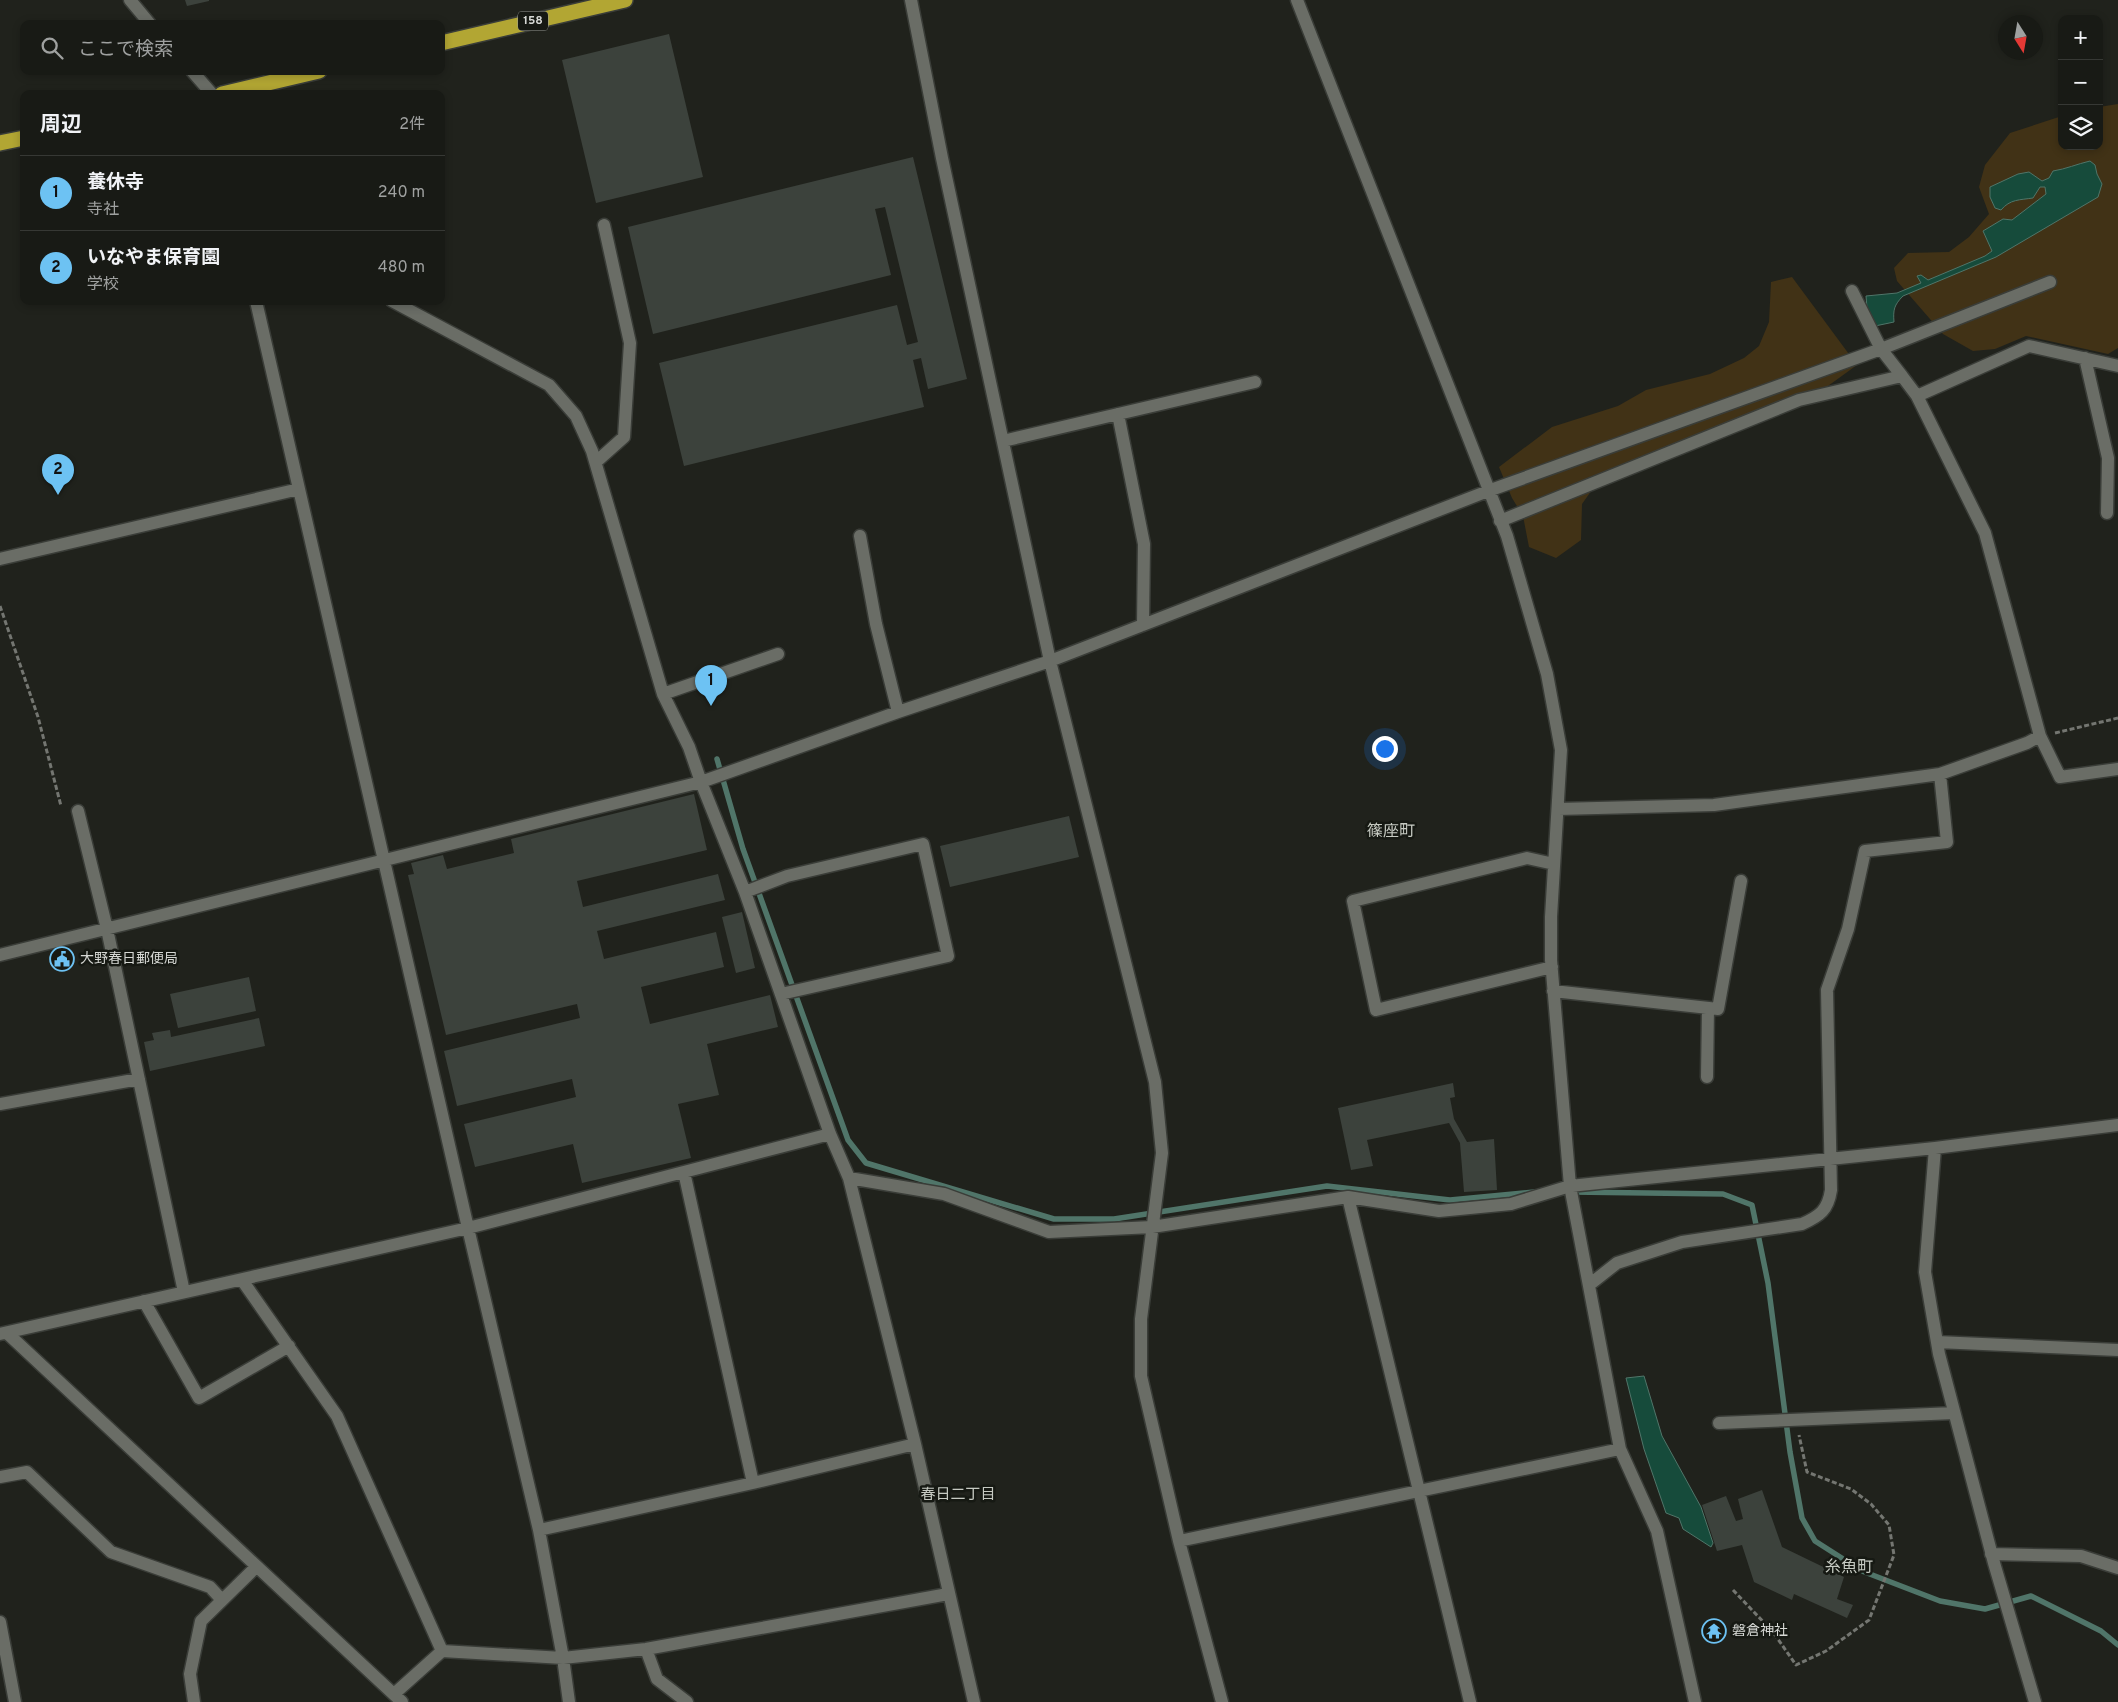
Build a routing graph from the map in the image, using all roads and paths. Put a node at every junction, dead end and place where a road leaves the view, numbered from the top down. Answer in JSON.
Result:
{"nodes":[{"id":1,"x":130,"y":0,"type":"edge"},
{"id":2,"x":625,"y":0,"type":"edge"},
{"id":3,"x":911,"y":0,"type":"edge"},
{"id":4,"x":1297,"y":0,"type":"edge"},
{"id":5,"x":147,"y":20,"type":"edge"},
{"id":6,"x":445,"y":42,"type":"edge"},
{"id":7,"x":195,"y":75,"type":"edge"},
{"id":8,"x":301,"y":75,"type":"edge"},
{"id":9,"x":209,"y":90,"type":"edge"},
{"id":10,"x":239,"y":90,"type":"edge"},
{"id":11,"x":20,"y":139,"type":"edge"},
{"id":12,"x":0,"y":143,"type":"edge"},
{"id":13,"x":604,"y":225,"type":"dead end"},
{"id":14,"x":2050,"y":282,"type":"dead end"},
{"id":15,"x":1852,"y":291,"type":"dead end"},
{"id":16,"x":257,"y":305,"type":"edge"},
{"id":17,"x":399,"y":305,"type":"edge"},
{"id":18,"x":1881,"y":349,"type":"junction"},
{"id":19,"x":2085,"y":358,"type":"junction"},
{"id":20,"x":2118,"y":366,"type":"edge"},
{"id":21,"x":1902,"y":376,"type":"junction"},
{"id":22,"x":1255,"y":382,"type":"dead end"},
{"id":23,"x":1917,"y":396,"type":"junction"},
{"id":24,"x":1118,"y":414,"type":"junction"},
{"id":25,"x":1003,"y":441,"type":"junction"},
{"id":26,"x":596,"y":462,"type":"junction"},
{"id":27,"x":299,"y":489,"type":"junction"},
{"id":28,"x":1488,"y":491,"type":"junction"},
{"id":29,"x":2107,"y":513,"type":"dead end"},
{"id":30,"x":1500,"y":521,"type":"junction"},
{"id":31,"x":860,"y":536,"type":"dead end"},
{"id":32,"x":0,"y":559,"type":"edge"},
{"id":33,"x":0,"y":606,"type":"edge"},
{"id":34,"x":1143,"y":625,"type":"junction"},
{"id":35,"x":778,"y":654,"type":"dead end"},
{"id":36,"x":1050,"y":661,"type":"junction"},
{"id":37,"x":663,"y":694,"type":"junction"},
{"id":38,"x":898,"y":712,"type":"junction"},
{"id":39,"x":2118,"y":718,"type":"edge"},
{"id":40,"x":2040,"y":736,"type":"junction"},
{"id":41,"x":2118,"y":769,"type":"edge"},
{"id":42,"x":1940,"y":774,"type":"junction"},
{"id":43,"x":700,"y":782,"type":"junction"},
{"id":44,"x":61,"y":806,"type":"dead end"},
{"id":45,"x":1558,"y":809,"type":"junction"},
{"id":46,"x":78,"y":811,"type":"dead end"},
{"id":47,"x":384,"y":862,"type":"junction"},
{"id":48,"x":1554,"y":864,"type":"junction"},
{"id":49,"x":1740,"y":881,"type":"dead end"},
{"id":50,"x":746,"y":892,"type":"junction"},
{"id":51,"x":107,"y":929,"type":"junction"},
{"id":52,"x":0,"y":955,"type":"edge"},
{"id":53,"x":1552,"y":968,"type":"junction"},
{"id":54,"x":1553,"y":991,"type":"junction"},
{"id":55,"x":781,"y":994,"type":"junction"},
{"id":56,"x":1708,"y":1008,"type":"junction"},
{"id":57,"x":1708,"y":1077,"type":"dead end"},
{"id":58,"x":139,"y":1079,"type":"junction"},
{"id":59,"x":0,"y":1104,"type":"edge"},
{"id":60,"x":2118,"y":1125,"type":"edge"},
{"id":61,"x":830,"y":1134,"type":"junction"},
{"id":62,"x":1935,"y":1148,"type":"junction"},
{"id":63,"x":1829,"y":1159,"type":"junction"},
{"id":64,"x":684,"y":1172,"type":"junction"},
{"id":65,"x":849,"y":1178,"type":"junction"},
{"id":66,"x":1570,"y":1186,"type":"junction"},
{"id":67,"x":1348,"y":1197,"type":"junction"},
{"id":68,"x":1152,"y":1227,"type":"junction"},
{"id":69,"x":468,"y":1228,"type":"junction"},
{"id":70,"x":242,"y":1280,"type":"junction"},
{"id":71,"x":1589,"y":1285,"type":"junction"},
{"id":72,"x":184,"y":1292,"type":"junction"},
{"id":73,"x":144,"y":1302,"type":"junction"},
{"id":74,"x":4,"y":1334,"type":"edge"},
{"id":75,"x":1937,"y":1342,"type":"junction"},
{"id":76,"x":289,"y":1346,"type":"junction"},
{"id":77,"x":2118,"y":1350,"type":"edge"},
{"id":78,"x":1954,"y":1413,"type":"junction"},
{"id":79,"x":1796,"y":1420,"type":"junction"},
{"id":80,"x":1719,"y":1423,"type":"dead end"},
{"id":81,"x":916,"y":1444,"type":"junction"},
{"id":82,"x":1620,"y":1449,"type":"junction"},
{"id":83,"x":0,"y":1477,"type":"edge"},
{"id":84,"x":753,"y":1483,"type":"junction"},
{"id":85,"x":1420,"y":1491,"type":"junction"},
{"id":86,"x":539,"y":1530,"type":"junction"},
{"id":87,"x":1179,"y":1541,"type":"junction"},
{"id":88,"x":1991,"y":1554,"type":"junction"},
{"id":89,"x":256,"y":1567,"type":"junction"},
{"id":90,"x":2118,"y":1568,"type":"edge"},
{"id":91,"x":1733,"y":1590,"type":"dead end"},
{"id":92,"x":948,"y":1594,"type":"junction"},
{"id":93,"x":222,"y":1600,"type":"junction"},
{"id":94,"x":0,"y":1622,"type":"edge"},
{"id":95,"x":646,"y":1649,"type":"junction"},
{"id":96,"x":442,"y":1651,"type":"junction"},
{"id":97,"x":563,"y":1658,"type":"junction"},
{"id":98,"x":398,"y":1698,"type":"edge"},
{"id":99,"x":15,"y":1702,"type":"edge"},
{"id":100,"x":194,"y":1702,"type":"edge"},
{"id":101,"x":569,"y":1702,"type":"edge"},
{"id":102,"x":687,"y":1702,"type":"edge"},
{"id":103,"x":974,"y":1702,"type":"edge"},
{"id":104,"x":1222,"y":1702,"type":"edge"},
{"id":105,"x":1470,"y":1702,"type":"edge"},
{"id":106,"x":1695,"y":1702,"type":"edge"},
{"id":107,"x":2035,"y":1702,"type":"edge"}],
"edges":[{"from":1,"to":5,"type":"street"},
{"from":2,"to":6,"type":"highway","number":"158"},
{"from":3,"to":25,"type":"street"},
{"from":4,"to":28,"type":"street"},
{"from":7,"to":9,"type":"street"},
{"from":8,"to":10,"type":"highway"},
{"from":11,"to":12,"type":"highway"},
{"from":13,"to":26,"type":"street"},
{"from":14,"to":18,"type":"street"},
{"from":15,"to":18,"type":"street"},
{"from":16,"to":27,"type":"street"},
{"from":17,"to":26,"type":"street"},
{"from":18,"to":21,"type":"street"},
{"from":18,"to":28,"type":"street"},
{"from":19,"to":20,"type":"street"},
{"from":19,"to":23,"type":"street"},
{"from":19,"to":29,"type":"street"},
{"from":21,"to":23,"type":"street"},
{"from":21,"to":30,"type":"street"},
{"from":22,"to":24,"type":"street"},
{"from":23,"to":40,"type":"street"},
{"from":24,"to":25,"type":"street"},
{"from":24,"to":34,"type":"street"},
{"from":25,"to":36,"type":"street"},
{"from":26,"to":37,"type":"street"},
{"from":27,"to":32,"type":"street"},
{"from":27,"to":47,"type":"street"},
{"from":28,"to":30,"type":"street"},
{"from":28,"to":34,"type":"street"},
{"from":30,"to":45,"type":"street"},
{"from":31,"to":38,"type":"street"},
{"from":33,"to":44,"type":"path"},
{"from":34,"to":36,"type":"street"},
{"from":35,"to":37,"type":"street"},
{"from":36,"to":38,"type":"street"},
{"from":36,"to":68,"type":"street"},
{"from":37,"to":43,"type":"street"},
{"from":38,"to":43,"type":"street"},
{"from":39,"to":40,"type":"path"},
{"from":40,"to":41,"type":"street"},
{"from":40,"to":42,"type":"street"},
{"from":42,"to":45,"type":"street"},
{"from":42,"to":63,"type":"street"},
{"from":43,"to":47,"type":"street"},
{"from":43,"to":50,"type":"street"},
{"from":45,"to":48,"type":"street"},
{"from":46,"to":51,"type":"street"},
{"from":47,"to":51,"type":"street"},
{"from":47,"to":69,"type":"street"},
{"from":48,"to":53,"type":"street"},
{"from":48,"to":53,"type":"street"},
{"from":49,"to":56,"type":"street"},
{"from":50,"to":55,"type":"street"},
{"from":50,"to":55,"type":"street"},
{"from":51,"to":52,"type":"street"},
{"from":51,"to":58,"type":"street"},
{"from":53,"to":54,"type":"street"},
{"from":54,"to":56,"type":"street"},
{"from":54,"to":66,"type":"street"},
{"from":55,"to":61,"type":"street"},
{"from":56,"to":57,"type":"street"},
{"from":58,"to":59,"type":"street"},
{"from":58,"to":72,"type":"street"},
{"from":60,"to":62,"type":"street"},
{"from":61,"to":64,"type":"street"},
{"from":61,"to":65,"type":"street"},
{"from":62,"to":63,"type":"street"},
{"from":62,"to":75,"type":"street"},
{"from":63,"to":66,"type":"street"},
{"from":63,"to":71,"type":"street"},
{"from":64,"to":69,"type":"street"},
{"from":64,"to":84,"type":"street"},
{"from":65,"to":68,"type":"street"},
{"from":65,"to":81,"type":"street"},
{"from":66,"to":67,"type":"street"},
{"from":66,"to":71,"type":"street"},
{"from":67,"to":68,"type":"street"},
{"from":67,"to":85,"type":"street"},
{"from":68,"to":87,"type":"street"},
{"from":69,"to":70,"type":"street"},
{"from":69,"to":86,"type":"street"},
{"from":70,"to":72,"type":"street"},
{"from":70,"to":76,"type":"street"},
{"from":71,"to":82,"type":"street"},
{"from":72,"to":73,"type":"street"},
{"from":73,"to":74,"type":"street"},
{"from":73,"to":76,"type":"street"},
{"from":74,"to":89,"type":"street"},
{"from":75,"to":77,"type":"street"},
{"from":75,"to":78,"type":"street"},
{"from":76,"to":96,"type":"street"},
{"from":78,"to":79,"type":"street"},
{"from":78,"to":88,"type":"street"},
{"from":79,"to":80,"type":"street"},
{"from":79,"to":91,"type":"path"},
{"from":81,"to":84,"type":"street"},
{"from":81,"to":92,"type":"street"},
{"from":82,"to":85,"type":"street"},
{"from":82,"to":106,"type":"street"},
{"from":83,"to":93,"type":"street"},
{"from":84,"to":86,"type":"street"},
{"from":85,"to":87,"type":"street"},
{"from":85,"to":105,"type":"street"},
{"from":86,"to":97,"type":"street"},
{"from":87,"to":104,"type":"street"},
{"from":88,"to":90,"type":"street"},
{"from":88,"to":107,"type":"street"},
{"from":89,"to":93,"type":"street"},
{"from":89,"to":98,"type":"street"},
{"from":92,"to":95,"type":"street"},
{"from":92,"to":103,"type":"street"},
{"from":93,"to":100,"type":"street"},
{"from":94,"to":99,"type":"street"},
{"from":95,"to":97,"type":"street"},
{"from":95,"to":102,"type":"street"},
{"from":96,"to":97,"type":"street"},
{"from":96,"to":98,"type":"street"},
{"from":97,"to":101,"type":"street"}]}
